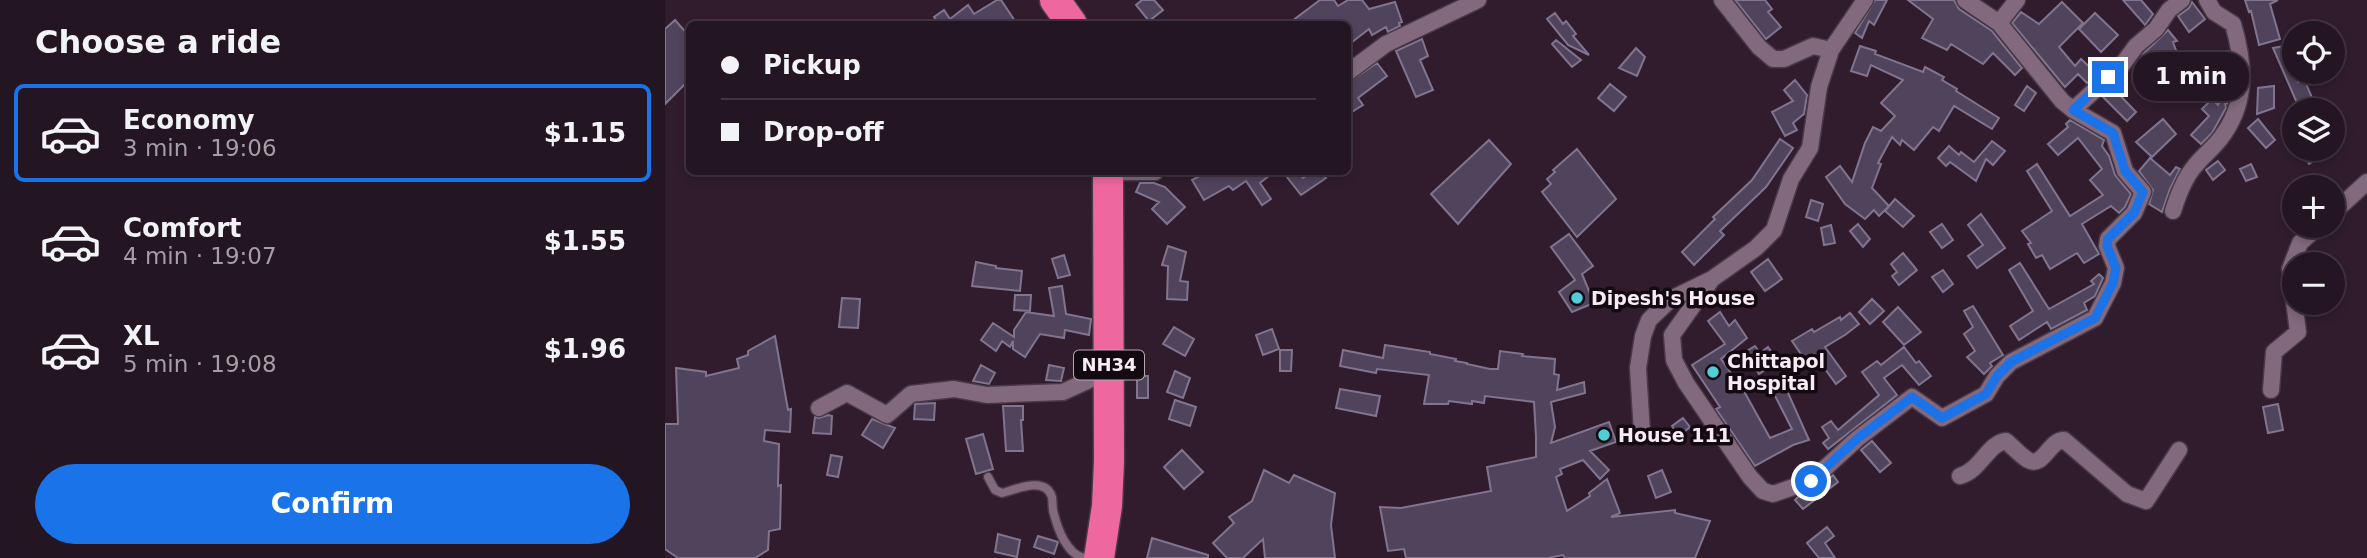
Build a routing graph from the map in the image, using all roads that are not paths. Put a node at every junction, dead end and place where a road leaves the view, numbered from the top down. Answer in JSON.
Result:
{"nodes":[{"id":1,"x":1478,"y":0,"type":"edge"},
{"id":2,"x":1722,"y":0,"type":"edge"},
{"id":3,"x":1865,"y":0,"type":"edge"},
{"id":4,"x":1965,"y":0,"type":"edge"},
{"id":5,"x":2017,"y":0,"type":"edge"},
{"id":6,"x":2182,"y":0,"type":"edge"},
{"id":7,"x":2207,"y":0,"type":"edge"},
{"id":8,"x":1999,"y":23,"type":"junction"},
{"id":9,"x":1832,"y":50,"type":"junction"},
{"id":10,"x":1351,"y":71,"type":"edge"},
{"id":11,"x":2073,"y":110,"type":"junction"},
{"id":12,"x":1110,"y":175,"type":"edge"},
{"id":13,"x":2367,"y":182,"type":"edge"},
{"id":14,"x":2345,"y":202,"type":"edge"},
{"id":15,"x":2173,"y":211,"type":"dead end"},
{"id":16,"x":2306,"y":238,"type":"edge"},
{"id":17,"x":1712,"y":279,"type":"junction"},
{"id":18,"x":1109,"y":371,"type":"junction"},
{"id":19,"x":2271,"y":390,"type":"dead end"},
{"id":20,"x":819,"y":408,"type":"dead end"},
{"id":21,"x":1642,"y":433,"type":"dead end"},
{"id":22,"x":2179,"y":450,"type":"dead end"},
{"id":23,"x":1960,"y":475,"type":"dead end"},
{"id":24,"x":988,"y":477,"type":"dead end"},
{"id":25,"x":1084,"y":558,"type":"edge"},
{"id":26,"x":1098,"y":558,"type":"edge"}],
"edges":[{"from":1,"to":10,"type":"street"},
{"from":2,"to":9,"type":"street"},
{"from":3,"to":9,"type":"street"},
{"from":4,"to":8,"type":"street"},
{"from":5,"to":8,"type":"street"},
{"from":6,"to":11,"type":"street"},
{"from":7,"to":15,"type":"street"},
{"from":8,"to":11,"type":"street"},
{"from":9,"to":17,"type":"street"},
{"from":11,"to":17,"type":"street"},
{"from":12,"to":18,"type":"highway","number":"NH34"},
{"from":13,"to":14,"type":"street"},
{"from":16,"to":19,"type":"street"},
{"from":17,"to":21,"type":"street"},
{"from":18,"to":20,"type":"street"},
{"from":18,"to":26,"type":"highway","number":"NH34"},
{"from":22,"to":23,"type":"street"},
{"from":24,"to":25,"type":"lane"}]}
